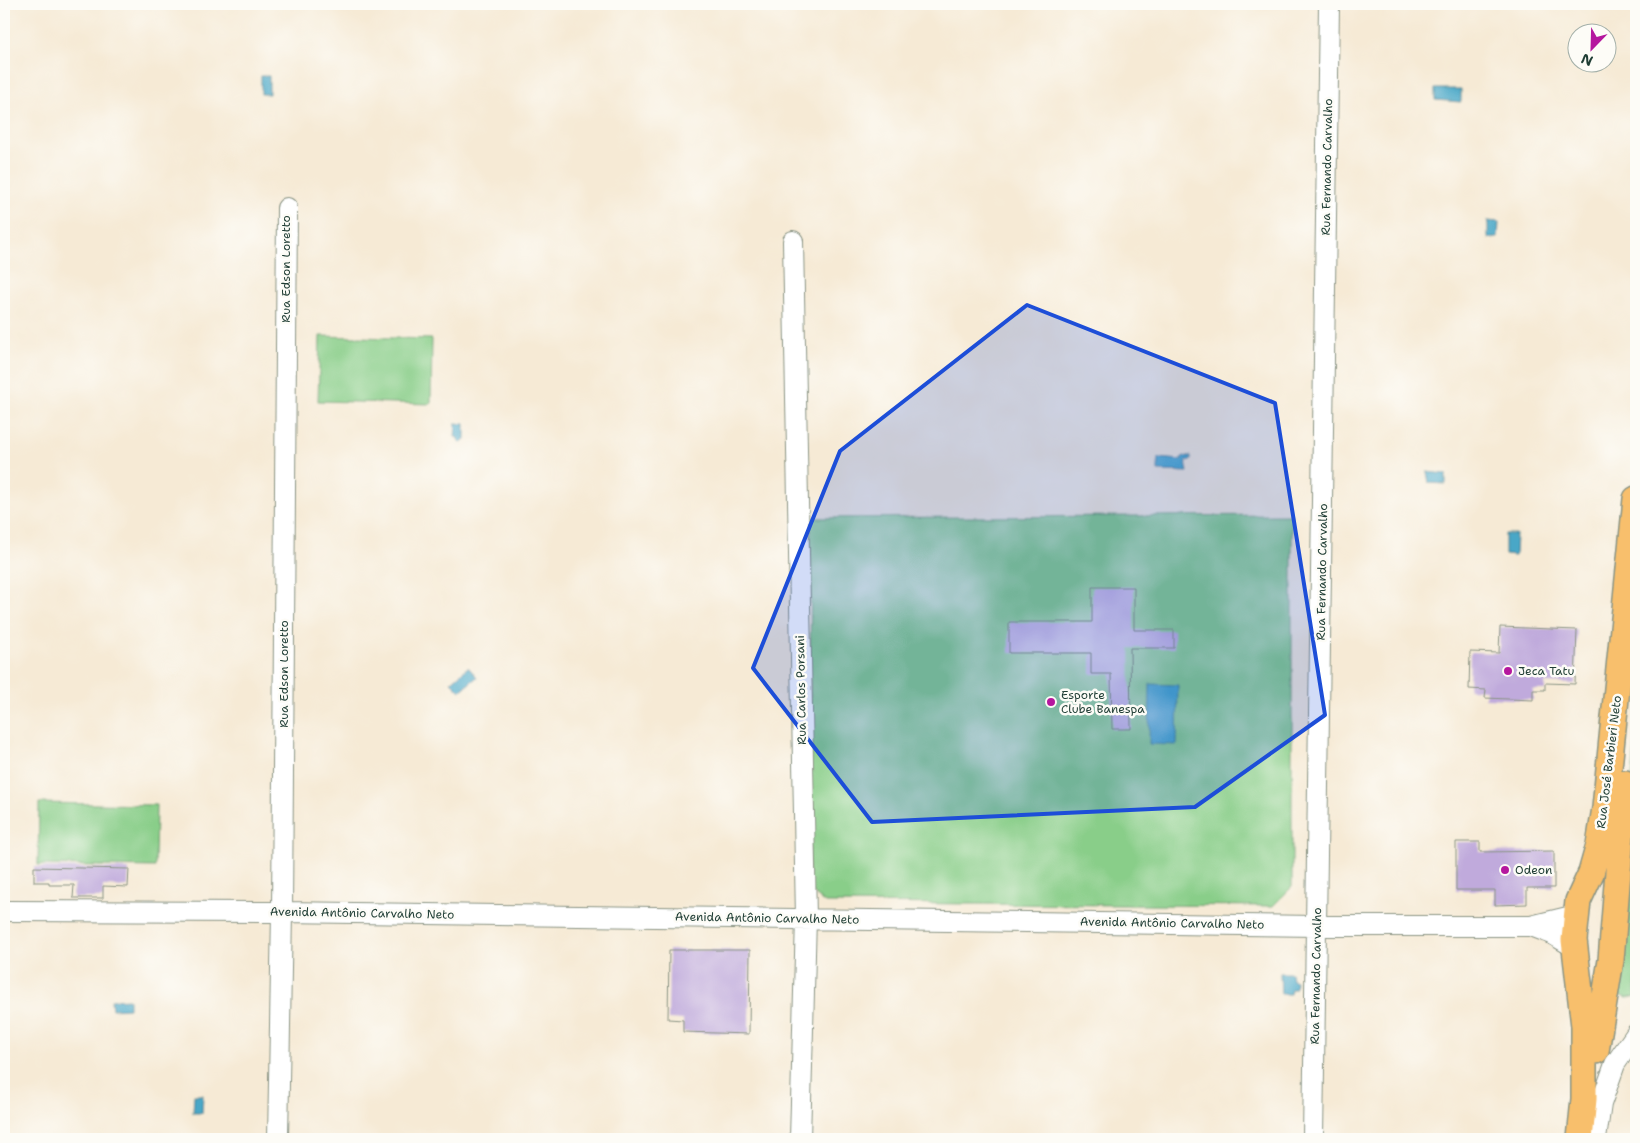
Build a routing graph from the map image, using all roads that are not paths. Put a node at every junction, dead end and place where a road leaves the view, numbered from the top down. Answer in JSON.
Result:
{"nodes":[{"id":1,"x":1329,"y":4,"type":"edge"},
{"id":2,"x":287,"y":208,"type":"dead end"},
{"id":3,"x":793,"y":241,"type":"dead end"},
{"id":4,"x":1636,"y":499,"type":"edge"},
{"id":5,"x":1636,"y":666,"type":"edge"},
{"id":6,"x":1616,"y":903,"type":"junction"},
{"id":7,"x":1577,"y":908,"type":"junction"},
{"id":8,"x":4,"y":911,"type":"edge"},
{"id":9,"x":282,"y":912,"type":"junction"},
{"id":10,"x":806,"y":918,"type":"junction"},
{"id":11,"x":1317,"y":926,"type":"junction"},
{"id":12,"x":1531,"y":926,"type":"junction"},
{"id":13,"x":1575,"y":952,"type":"junction"},
{"id":14,"x":1611,"y":960,"type":"junction"},
{"id":15,"x":1636,"y":1034,"type":"edge"},
{"id":16,"x":1584,"y":1099,"type":"junction"},
{"id":17,"x":278,"y":1139,"type":"edge"},
{"id":18,"x":800,"y":1139,"type":"edge"},
{"id":19,"x":1313,"y":1139,"type":"edge"},
{"id":20,"x":1580,"y":1139,"type":"edge"},
{"id":21,"x":1596,"y":1139,"type":"edge"}],
"edges":[{"from":1,"to":11,"type":"street","name":"Rua Fernando Carvalho"},
{"from":2,"to":9,"type":"street","name":"Rua Edson Loretto"},
{"from":3,"to":10,"type":"street","name":"Rua Carlos Porsani"},
{"from":4,"to":7,"type":"main road","name":"Rua José Barbieri Neto"},
{"from":5,"to":6,"type":"main road","name":"Rua José Barbieri Neto"},
{"from":6,"to":7,"type":"main road"},
{"from":6,"to":14,"type":"main road","name":"Rua José Barbieri Neto"},
{"from":7,"to":12,"type":"street"},
{"from":7,"to":13,"type":"main road"},
{"from":8,"to":9,"type":"street","name":"Avenida Antônio Carvalho Neto"},
{"from":9,"to":10,"type":"street","name":"Avenida Antônio Carvalho Neto"},
{"from":9,"to":17,"type":"street","name":"Rua Edson Loretto"},
{"from":10,"to":11,"type":"street","name":"Avenida Antônio Carvalho Neto"},
{"from":10,"to":18,"type":"street","name":"Rua Carlos Porsani"},
{"from":11,"to":12,"type":"street","name":"Avenida Antônio Carvalho Neto"},
{"from":11,"to":19,"type":"street","name":"Rua Fernando Carvalho"},
{"from":12,"to":13,"type":"street"},
{"from":13,"to":14,"type":"main road"},
{"from":13,"to":16,"type":"main road"},
{"from":14,"to":16,"type":"main road"},
{"from":15,"to":21,"type":"street"},
{"from":16,"to":20,"type":"main road"}]}
